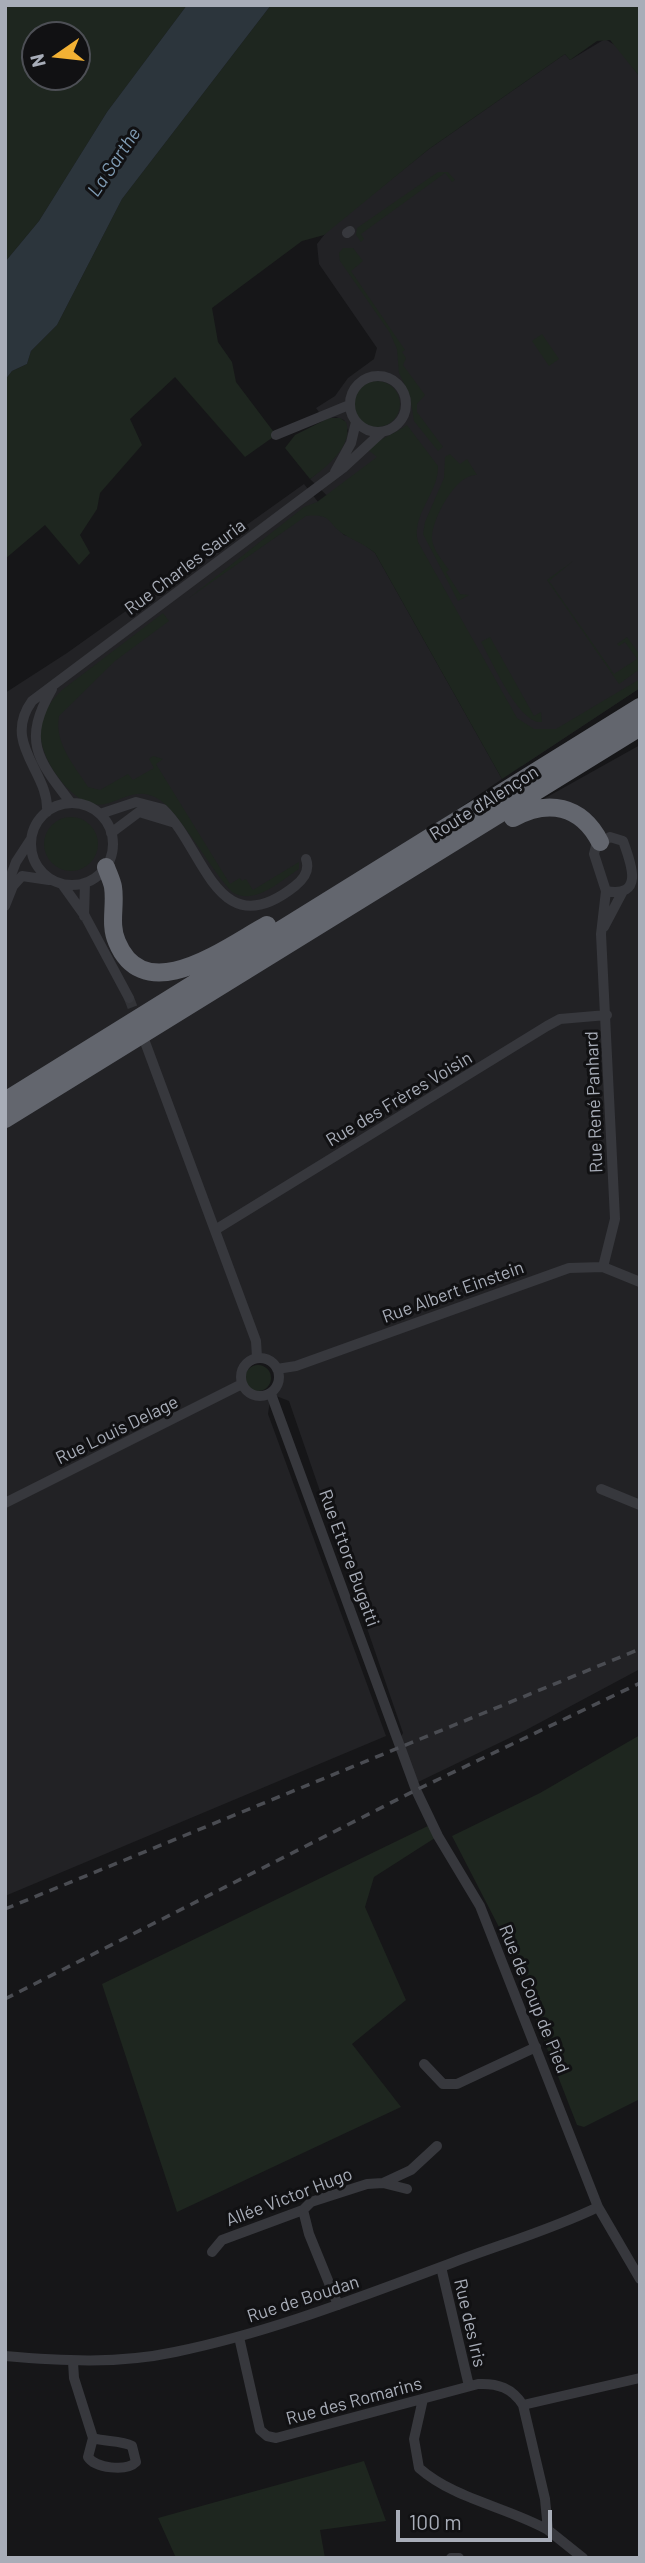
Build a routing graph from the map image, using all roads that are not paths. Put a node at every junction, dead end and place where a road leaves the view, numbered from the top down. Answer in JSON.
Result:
{"nodes":[{"id":1,"x":349,"y":404,"type":"junction"},
{"id":2,"x":356,"y":422,"type":"junction"},
{"id":3,"x":382,"y":432,"type":"junction"},
{"id":4,"x":276,"y":435,"type":"dead end"},
{"id":5,"x":334,"y":472,"type":"junction"},
{"id":6,"x":54,"y":686,"type":"junction"},
{"id":7,"x":640,"y":707,"type":"edge"},
{"id":8,"x":640,"y":727,"type":"edge"},
{"id":9,"x":640,"y":737,"type":"edge"},
{"id":10,"x":544,"y":789,"type":"junction"},
{"id":11,"x":71,"y":803,"type":"junction"},
{"id":12,"x":47,"y":812,"type":"junction"},
{"id":13,"x":100,"y":814,"type":"junction"},
{"id":14,"x":173,"y":822,"type":"junction"},
{"id":15,"x":111,"y":832,"type":"junction"},
{"id":16,"x":31,"y":838,"type":"junction"},
{"id":17,"x":600,"y":842,"type":"junction"},
{"id":18,"x":418,"y":844,"type":"junction"},
{"id":19,"x":450,"y":846,"type":"junction"},
{"id":20,"x":5,"y":855,"type":"edge"},
{"id":21,"x":306,"y":859,"type":"dead end"},
{"id":22,"x":16,"y":862,"type":"junction"},
{"id":23,"x":106,"y":867,"type":"junction"},
{"id":24,"x":59,"y":882,"type":"junction"},
{"id":25,"x":85,"y":883,"type":"junction"},
{"id":26,"x":5,"y":891,"type":"edge"},
{"id":27,"x":606,"y":891,"type":"junction"},
{"id":28,"x":623,"y":891,"type":"junction"},
{"id":29,"x":5,"y":906,"type":"edge"},
{"id":30,"x":85,"y":916,"type":"junction"},
{"id":31,"x":601,"y":934,"type":"junction"},
{"id":32,"x":129,"y":998,"type":"tunnel mouth"},
{"id":33,"x":607,"y":1015,"type":"junction"},
{"id":34,"x":145,"y":1042,"type":"dead end"},
{"id":35,"x":5,"y":1099,"type":"edge"},
{"id":36,"x":5,"y":1119,"type":"edge"},
{"id":37,"x":215,"y":1230,"type":"junction"},
{"id":38,"x":603,"y":1267,"type":"junction"},
{"id":39,"x":640,"y":1282,"type":"edge"},
{"id":40,"x":257,"y":1357,"type":"junction"},
{"id":41,"x":277,"y":1369,"type":"junction"},
{"id":42,"x":243,"y":1384,"type":"junction"},
{"id":43,"x":271,"y":1394,"type":"junction"},
{"id":44,"x":601,"y":1489,"type":"dead end"},
{"id":45,"x":5,"y":1503,"type":"edge"},
{"id":46,"x":640,"y":1505,"type":"edge"},
{"id":47,"x":394,"y":1733,"type":"joint"},
{"id":48,"x":537,"y":2047,"type":"junction"},
{"id":49,"x":424,"y":2064,"type":"dead end"},
{"id":50,"x":437,"y":2146,"type":"dead end"},
{"id":51,"x":383,"y":2183,"type":"junction"},
{"id":52,"x":407,"y":2189,"type":"dead end"},
{"id":53,"x":598,"y":2207,"type":"junction"},
{"id":54,"x":303,"y":2210,"type":"junction"},
{"id":55,"x":212,"y":2252,"type":"dead end"},
{"id":56,"x":441,"y":2267,"type":"junction"},
{"id":57,"x":640,"y":2279,"type":"edge"},
{"id":58,"x":338,"y":2305,"type":"junction"},
{"id":59,"x":239,"y":2337,"type":"junction"},
{"id":60,"x":5,"y":2356,"type":"edge"},
{"id":61,"x":74,"y":2362,"type":"junction"},
{"id":62,"x":640,"y":2378,"type":"edge"},
{"id":63,"x":469,"y":2386,"type":"junction"},
{"id":64,"x":423,"y":2399,"type":"junction"},
{"id":65,"x":523,"y":2405,"type":"junction"},
{"id":66,"x":93,"y":2438,"type":"junction"},
{"id":67,"x":548,"y":2530,"type":"junction"},
{"id":68,"x":451,"y":2558,"type":"edge"},
{"id":69,"x":459,"y":2558,"type":"edge"},
{"id":70,"x":583,"y":2558,"type":"edge"}],
"edges":[{"from":1,"to":2,"type":"street"},
{"from":1,"to":3,"type":"street"},
{"from":1,"to":4,"type":"street"},
{"from":2,"to":3,"type":"street"},
{"from":2,"to":5,"type":"street","name":"Rue Charles Sauria"},
{"from":3,"to":5,"type":"street","name":"Rue Charles Sauria"},
{"from":5,"to":6,"type":"street","name":"Rue Charles Sauria"},
{"from":6,"to":11,"type":"street","name":"Rue Charles Sauria"},
{"from":6,"to":12,"type":"street","name":"Rue Charles Sauria"},
{"from":7,"to":18,"type":"highway","name":"Route d'Alençon"},
{"from":8,"to":10,"type":"highway"},
{"from":9,"to":10,"type":"highway"},
{"from":10,"to":19,"type":"highway"},
{"from":11,"to":12,"type":"street"},
{"from":11,"to":13,"type":"street"},
{"from":12,"to":16,"type":"street"},
{"from":13,"to":14,"type":"street"},
{"from":13,"to":15,"type":"street"},
{"from":14,"to":15,"type":"street"},
{"from":14,"to":21,"type":"street"},
{"from":15,"to":23,"type":"street"},
{"from":16,"to":22,"type":"street"},
{"from":16,"to":24,"type":"street"},
{"from":17,"to":19,"type":"highway"},
{"from":17,"to":27,"type":"street"},
{"from":17,"to":28,"type":"street"},
{"from":18,"to":23,"type":"highway"},
{"from":18,"to":35,"type":"highway"},
{"from":19,"to":36,"type":"highway"},
{"from":20,"to":22,"type":"street"},
{"from":22,"to":26,"type":"street"},
{"from":23,"to":25,"type":"street"},
{"from":24,"to":25,"type":"street"},
{"from":24,"to":29,"type":"street"},
{"from":24,"to":30,"type":"street"},
{"from":25,"to":30,"type":"street"},
{"from":27,"to":28,"type":"street"},
{"from":27,"to":31,"type":"street","name":"Rue René Panhard"},
{"from":28,"to":31,"type":"street"},
{"from":30,"to":32,"type":"street"},
{"from":31,"to":33,"type":"street","name":"Rue René Panhard"},
{"from":33,"to":37,"type":"street","name":"Rue des Frères Voisin"},
{"from":33,"to":38,"type":"street","name":"Rue René Panhard"},
{"from":34,"to":37,"type":"street"},
{"from":37,"to":40,"type":"street"},
{"from":38,"to":39,"type":"street","name":"Rue Albert Einstein"},
{"from":38,"to":41,"type":"street","name":"Rue Albert Einstein"},
{"from":40,"to":41,"type":"street"},
{"from":40,"to":42,"type":"street"},
{"from":41,"to":43,"type":"street"},
{"from":42,"to":43,"type":"street"},
{"from":42,"to":45,"type":"street","name":"Rue Louis Delage"},
{"from":43,"to":47,"type":"street","name":"Rue Ettore Bugatti"},
{"from":44,"to":46,"type":"street"},
{"from":47,"to":48,"type":"street","name":"Rue de Coup de Pied"},
{"from":48,"to":49,"type":"street"},
{"from":48,"to":53,"type":"street","name":"Rue de Coup de Pied"},
{"from":50,"to":51,"type":"street","name":"Allée Victor Hugo"},
{"from":51,"to":52,"type":"street","name":"Allée Victor Hugo"},
{"from":51,"to":54,"type":"street","name":"Allée Victor Hugo"},
{"from":53,"to":56,"type":"street","name":"Rue de Boudan"},
{"from":53,"to":57,"type":"street","name":"Rue de Coup de Pied"},
{"from":54,"to":55,"type":"street","name":"Allée Victor Hugo"},
{"from":54,"to":58,"type":"street"},
{"from":56,"to":58,"type":"street","name":"Rue de Boudan"},
{"from":56,"to":63,"type":"street","name":"Rue des Iris"},
{"from":58,"to":59,"type":"street","name":"Rue de Boudan"},
{"from":59,"to":61,"type":"street","name":"Rue de Boudan"},
{"from":59,"to":64,"type":"street","name":"Rue des Romarins"},
{"from":60,"to":61,"type":"street","name":"Rue de Boudan"},
{"from":61,"to":66,"type":"street"},
{"from":62,"to":65,"type":"street"},
{"from":63,"to":64,"type":"street","name":"Rue des Romarins"},
{"from":63,"to":65,"type":"street","name":"Rue des Romarins"},
{"from":64,"to":67,"type":"street"},
{"from":65,"to":67,"type":"street"},
{"from":66,"to":66,"type":"street"},
{"from":67,"to":70,"type":"street"},
{"from":68,"to":69,"type":"street"}]}
